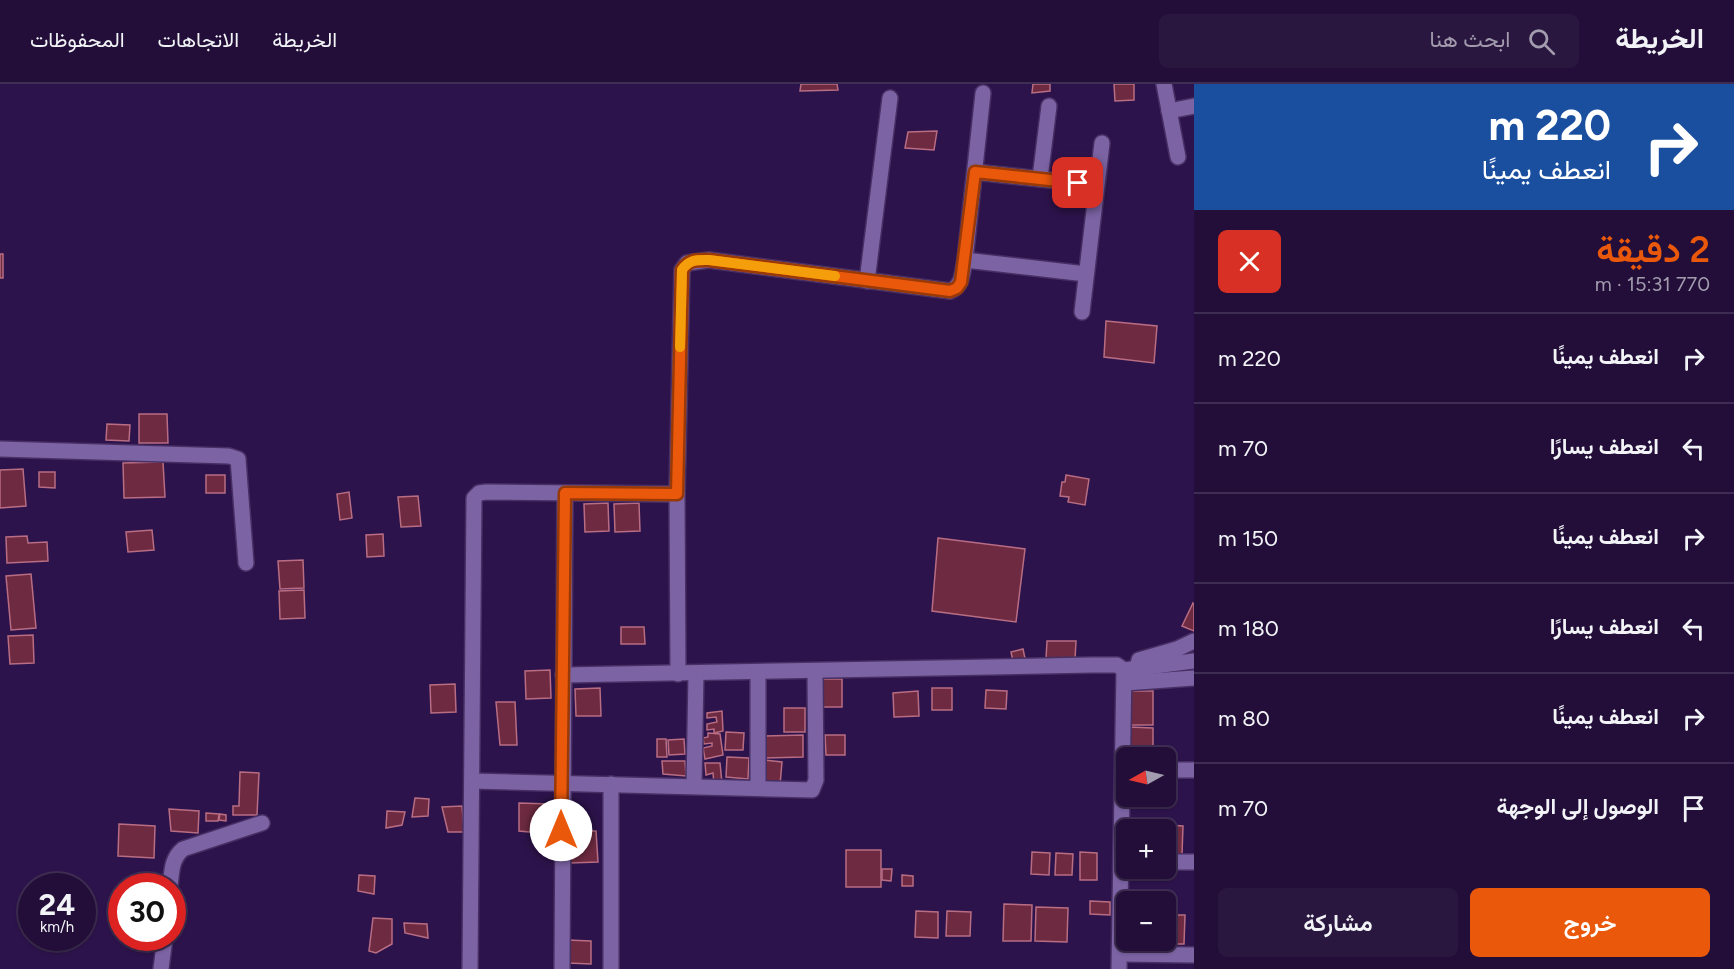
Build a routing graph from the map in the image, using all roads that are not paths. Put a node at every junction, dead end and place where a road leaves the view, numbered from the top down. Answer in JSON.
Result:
{"nodes":[{"id":1,"x":1164,"y":84,"type":"edge"},
{"id":2,"x":983,"y":93,"type":"dead end"},
{"id":3,"x":890,"y":98,"type":"dead end"},
{"id":4,"x":1048,"y":106,"type":"dead end"},
{"id":5,"x":1194,"y":106,"type":"edge"},
{"id":6,"x":1169,"y":111,"type":"junction"},
{"id":7,"x":1102,"y":142,"type":"dead end"},
{"id":8,"x":1178,"y":158,"type":"dead end"},
{"id":9,"x":975,"y":172,"type":"junction"},
{"id":10,"x":1040,"y":178,"type":"junction"},
{"id":11,"x":1096,"y":185,"type":"junction"},
{"id":12,"x":964,"y":260,"type":"junction"},
{"id":13,"x":1086,"y":274,"type":"junction"},
{"id":14,"x":867,"y":281,"type":"junction"},
{"id":15,"x":1083,"y":312,"type":"dead end"},
{"id":16,"x":0,"y":449,"type":"edge"},
{"id":17,"x":565,"y":493,"type":"junction"},
{"id":18,"x":677,"y":494,"type":"junction"},
{"id":19,"x":246,"y":563,"type":"dead end"},
{"id":20,"x":1190,"y":643,"type":"edge"},
{"id":21,"x":1192,"y":661,"type":"edge"},
{"id":22,"x":815,"y":671,"type":"junction"},
{"id":23,"x":758,"y":673,"type":"junction"},
{"id":24,"x":678,"y":674,"type":"junction"},
{"id":25,"x":696,"y":674,"type":"junction"},
{"id":26,"x":1129,"y":674,"type":"junction"},
{"id":27,"x":563,"y":675,"type":"junction"},
{"id":28,"x":1194,"y":678,"type":"edge"},
{"id":29,"x":1126,"y":747,"type":"edge"},
{"id":30,"x":1176,"y":770,"type":"edge"},
{"id":31,"x":1194,"y":770,"type":"edge"},
{"id":32,"x":472,"y":781,"type":"junction"},
{"id":33,"x":561,"y":783,"type":"junction"},
{"id":34,"x":611,"y":784,"type":"junction"},
{"id":35,"x":694,"y":786,"type":"junction"},
{"id":36,"x":758,"y":788,"type":"junction"},
{"id":37,"x":262,"y":823,"type":"dead end"},
{"id":38,"x":1176,"y":862,"type":"edge"},
{"id":39,"x":1194,"y":862,"type":"edge"},
{"id":40,"x":172,"y":873,"type":"edge"},
{"id":41,"x":1123,"y":879,"type":"edge"},
{"id":42,"x":163,"y":951,"type":"edge"},
{"id":43,"x":1194,"y":955,"type":"edge"},
{"id":44,"x":1119,"y":962,"type":"edge"},
{"id":45,"x":161,"y":969,"type":"edge"},
{"id":46,"x":470,"y":969,"type":"edge"},
{"id":47,"x":562,"y":969,"type":"edge"},
{"id":48,"x":610,"y":969,"type":"edge"}],
"edges":[{"from":1,"to":6,"type":"street"},
{"from":2,"to":9,"type":"street"},
{"from":3,"to":14,"type":"street"},
{"from":4,"to":10,"type":"street"},
{"from":5,"to":6,"type":"street"},
{"from":6,"to":8,"type":"street"},
{"from":7,"to":11,"type":"street"},
{"from":9,"to":10,"type":"street"},
{"from":9,"to":12,"type":"street"},
{"from":10,"to":11,"type":"street"},
{"from":11,"to":13,"type":"street"},
{"from":12,"to":13,"type":"street"},
{"from":12,"to":14,"type":"street"},
{"from":13,"to":15,"type":"street"},
{"from":14,"to":18,"type":"street"},
{"from":16,"to":19,"type":"street"},
{"from":17,"to":18,"type":"street"},
{"from":17,"to":27,"type":"street"},
{"from":17,"to":32,"type":"street"},
{"from":18,"to":24,"type":"street"},
{"from":20,"to":21,"type":"street"},
{"from":20,"to":26,"type":"street"},
{"from":21,"to":26,"type":"street"},
{"from":22,"to":23,"type":"street"},
{"from":22,"to":26,"type":"street"},
{"from":22,"to":36,"type":"street"},
{"from":23,"to":25,"type":"street"},
{"from":23,"to":36,"type":"street"},
{"from":24,"to":25,"type":"street"},
{"from":24,"to":27,"type":"street"},
{"from":25,"to":35,"type":"street"},
{"from":26,"to":28,"type":"street"},
{"from":26,"to":29,"type":"street"},
{"from":27,"to":33,"type":"street"},
{"from":30,"to":31,"type":"street"},
{"from":32,"to":33,"type":"street"},
{"from":32,"to":46,"type":"street"},
{"from":33,"to":34,"type":"street"},
{"from":33,"to":47,"type":"street"},
{"from":34,"to":35,"type":"street"},
{"from":34,"to":48,"type":"street"},
{"from":35,"to":36,"type":"street"},
{"from":37,"to":40,"type":"street"},
{"from":38,"to":39,"type":"street"},
{"from":41,"to":44,"type":"street"},
{"from":42,"to":45,"type":"street"},
{"from":43,"to":44,"type":"street"}]}
